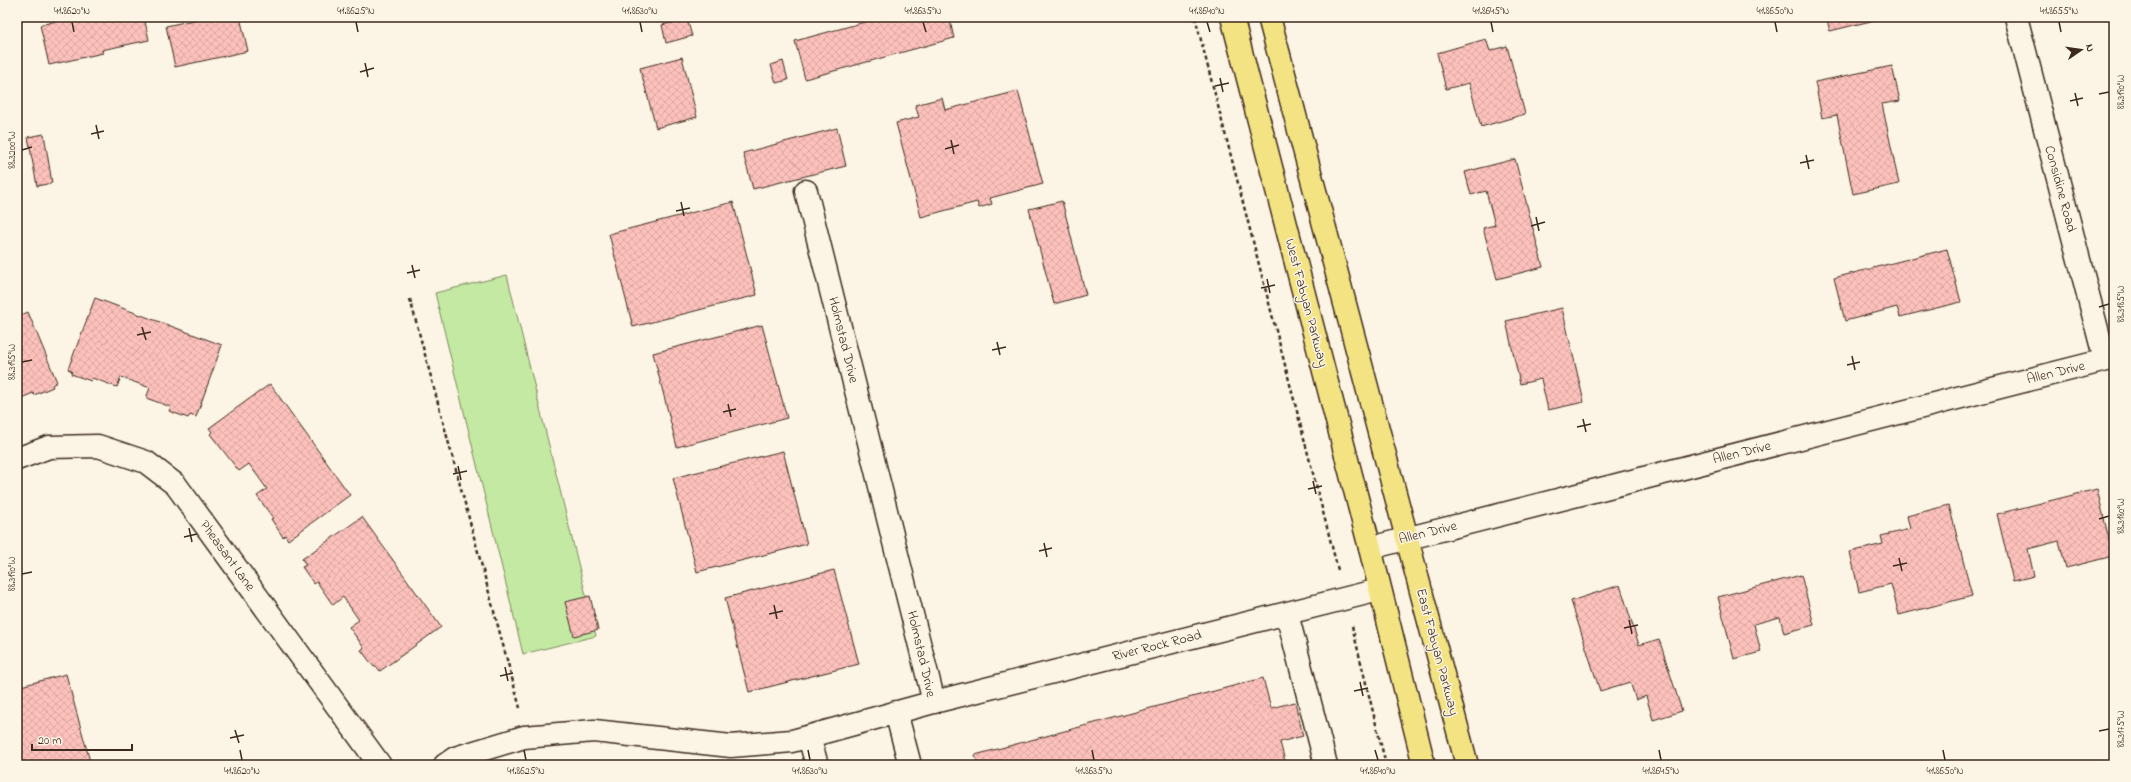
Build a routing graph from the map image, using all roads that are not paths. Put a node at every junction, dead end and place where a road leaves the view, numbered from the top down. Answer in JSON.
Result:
{"nodes":[{"id":1,"x":1232,"y":17,"type":"edge"},
{"id":2,"x":1269,"y":17,"type":"edge"},
{"id":3,"x":2016,"y":17,"type":"edge"},
{"id":4,"x":806,"y":191,"type":"dead end"},
{"id":5,"x":2110,"y":359,"type":"edge"},
{"id":6,"x":17,"y":459,"type":"edge"},
{"id":7,"x":1408,"y":538,"type":"junction"},
{"id":8,"x":1370,"y":548,"type":"junction"},
{"id":9,"x":1379,"y":590,"type":"junction"},
{"id":10,"x":1287,"y":614,"type":"junction"},
{"id":11,"x":934,"y":702,"type":"junction"},
{"id":12,"x":896,"y":712,"type":"junction"},
{"id":13,"x":809,"y":737,"type":"junction"},
{"id":14,"x":380,"y":765,"type":"edge"},
{"id":15,"x":445,"y":765,"type":"edge"},
{"id":16,"x":817,"y":765,"type":"edge"},
{"id":17,"x":910,"y":765,"type":"edge"},
{"id":18,"x":1326,"y":765,"type":"edge"},
{"id":19,"x":1424,"y":765,"type":"edge"},
{"id":20,"x":1467,"y":765,"type":"edge"}],
"edges":[{"from":1,"to":8,"type":"main road","name":"West Fabyan Parkway"},
{"from":2,"to":7,"type":"main road"},
{"from":3,"to":5,"type":"street","name":"Considine Road"},
{"from":4,"to":11,"type":"street","name":"Holmstad Drive"},
{"from":5,"to":7,"type":"street","name":"Allen Drive"},
{"from":6,"to":14,"type":"street","name":"Pheasant Lane"},
{"from":7,"to":8,"type":"street","name":"Allen Drive"},
{"from":7,"to":20,"type":"main road","name":"East Fabyan Parkway"},
{"from":8,"to":9,"type":"main road","name":"West Fabyan Parkway"},
{"from":9,"to":10,"type":"street","name":"River Rock Road"},
{"from":9,"to":19,"type":"main road"},
{"from":10,"to":11,"type":"street","name":"River Rock Road"},
{"from":10,"to":18,"type":"street"},
{"from":11,"to":12,"type":"street","name":"Holmstad Drive"},
{"from":12,"to":13,"type":"street","name":"Holmstad Drive"},
{"from":12,"to":17,"type":"street"},
{"from":13,"to":15,"type":"street","name":"Holmstad Drive"},
{"from":13,"to":16,"type":"street"}]}
